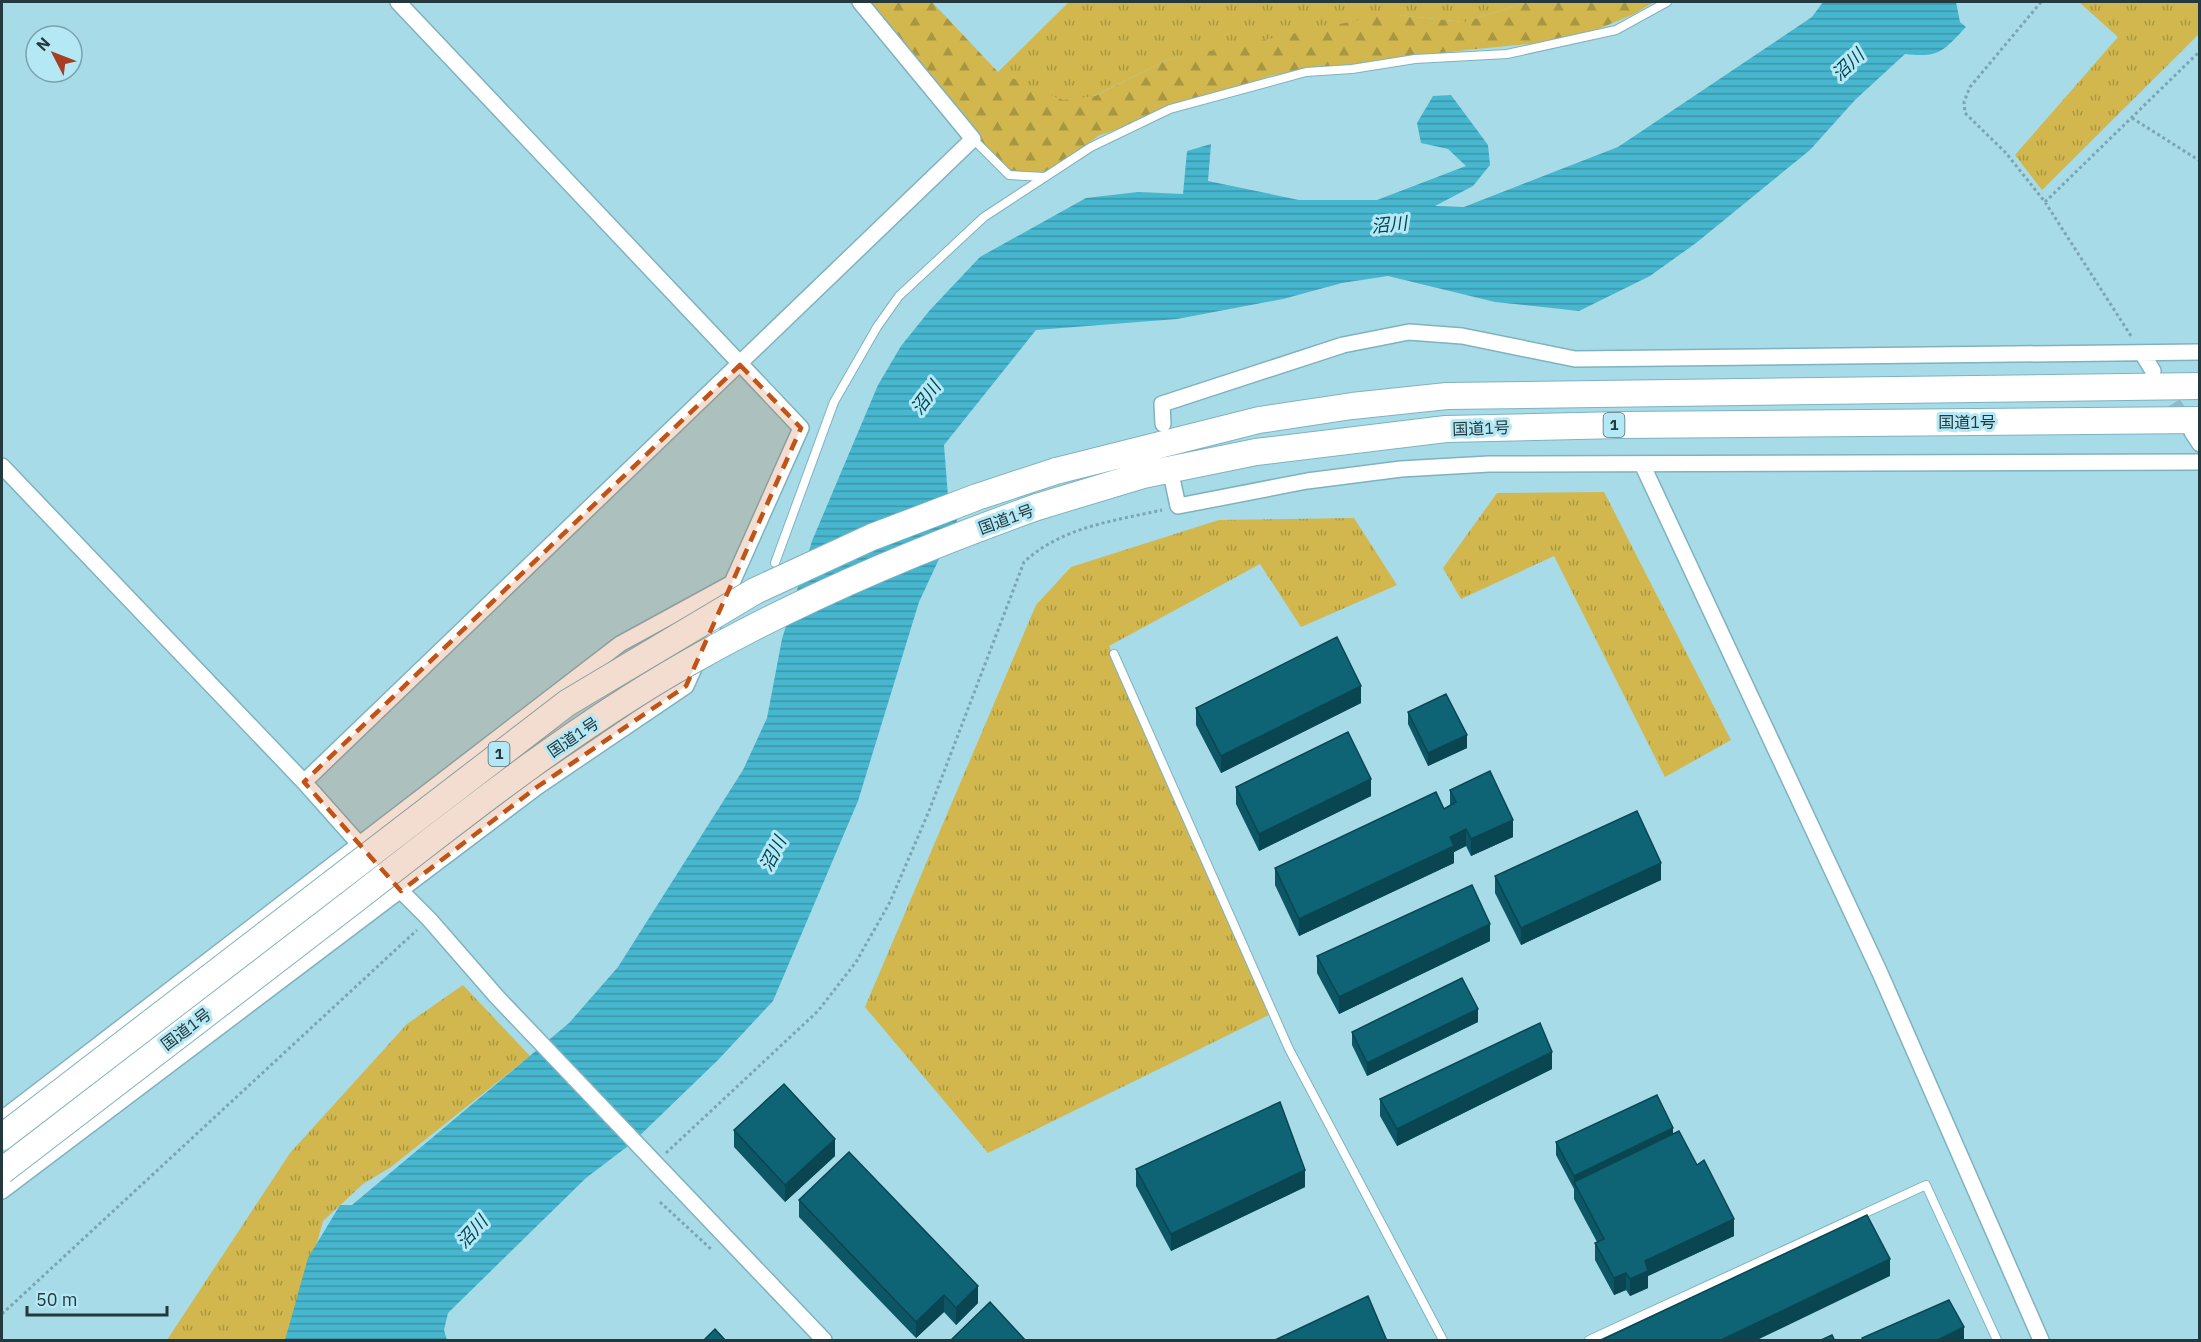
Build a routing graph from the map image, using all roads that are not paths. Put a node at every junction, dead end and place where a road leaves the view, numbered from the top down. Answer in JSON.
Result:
{"nodes":[{"id":1,"x":398,"y":2,"type":"edge"},
{"id":2,"x":860,"y":2,"type":"edge"},
{"id":3,"x":1667,"y":2,"type":"edge"},
{"id":4,"x":973,"y":140,"type":"junction"},
{"id":5,"x":1045,"y":177,"type":"junction"},
{"id":6,"x":2199,"y":352,"type":"edge"},
{"id":7,"x":2142,"y":353,"type":"junction"},
{"id":8,"x":740,"y":365,"type":"junction"},
{"id":9,"x":2153,"y":371,"type":"tunnel mouth"},
{"id":10,"x":2199,"y":386,"type":"edge"},
{"id":11,"x":1163,"y":424,"type":"dead end"},
{"id":12,"x":2197,"y":432,"type":"edge"},
{"id":13,"x":2199,"y":462,"type":"edge"},
{"id":14,"x":1642,"y":464,"type":"junction"},
{"id":15,"x":2,"y":466,"type":"edge"},
{"id":16,"x":1173,"y":483,"type":"dead end"},
{"id":17,"x":775,"y":563,"type":"dead end"},
{"id":18,"x":730,"y":584,"type":"junction"},
{"id":19,"x":1114,"y":654,"type":"dead end"},
{"id":20,"x":304,"y":782,"type":"junction"},
{"id":21,"x":360,"y":844,"type":"junction"},
{"id":22,"x":401,"y":891,"type":"junction"},
{"id":23,"x":2,"y":1119,"type":"edge"},
{"id":24,"x":2,"y":1137,"type":"edge"},
{"id":25,"x":2,"y":1171,"type":"edge"},
{"id":26,"x":2,"y":1191,"type":"edge"},
{"id":27,"x":824,"y":1341,"type":"edge"},
{"id":28,"x":1443,"y":1341,"type":"edge"},
{"id":29,"x":1589,"y":1341,"type":"edge"},
{"id":30,"x":1997,"y":1341,"type":"edge"},
{"id":31,"x":2042,"y":1341,"type":"edge"}],
"edges":[{"from":1,"to":8,"type":"street"},
{"from":2,"to":4,"type":"street"},
{"from":3,"to":5,"type":"lane"},
{"from":4,"to":5,"type":"lane"},
{"from":4,"to":8,"type":"street"},
{"from":5,"to":17,"type":"lane"},
{"from":6,"to":7,"type":"street"},
{"from":7,"to":9,"type":"street"},
{"from":7,"to":11,"type":"street"},
{"from":8,"to":18,"type":"street"},
{"from":8,"to":20,"type":"street"},
{"from":10,"to":24,"type":"highway","name":"国道1号","number":"1","bridge":true},
{"from":12,"to":25,"type":"highway","name":"国道1号","number":"1","bridge":true},
{"from":13,"to":14,"type":"street"},
{"from":14,"to":16,"type":"street"},
{"from":14,"to":31,"type":"street"},
{"from":15,"to":20,"type":"street"},
{"from":18,"to":21,"type":"street"},
{"from":18,"to":22,"type":"street"},
{"from":19,"to":28,"type":"lane"},
{"from":20,"to":21,"type":"street"},
{"from":21,"to":22,"type":"street"},
{"from":21,"to":23,"type":"street"},
{"from":22,"to":26,"type":"street"},
{"from":22,"to":27,"type":"street"},
{"from":29,"to":30,"type":"lane"}]}
